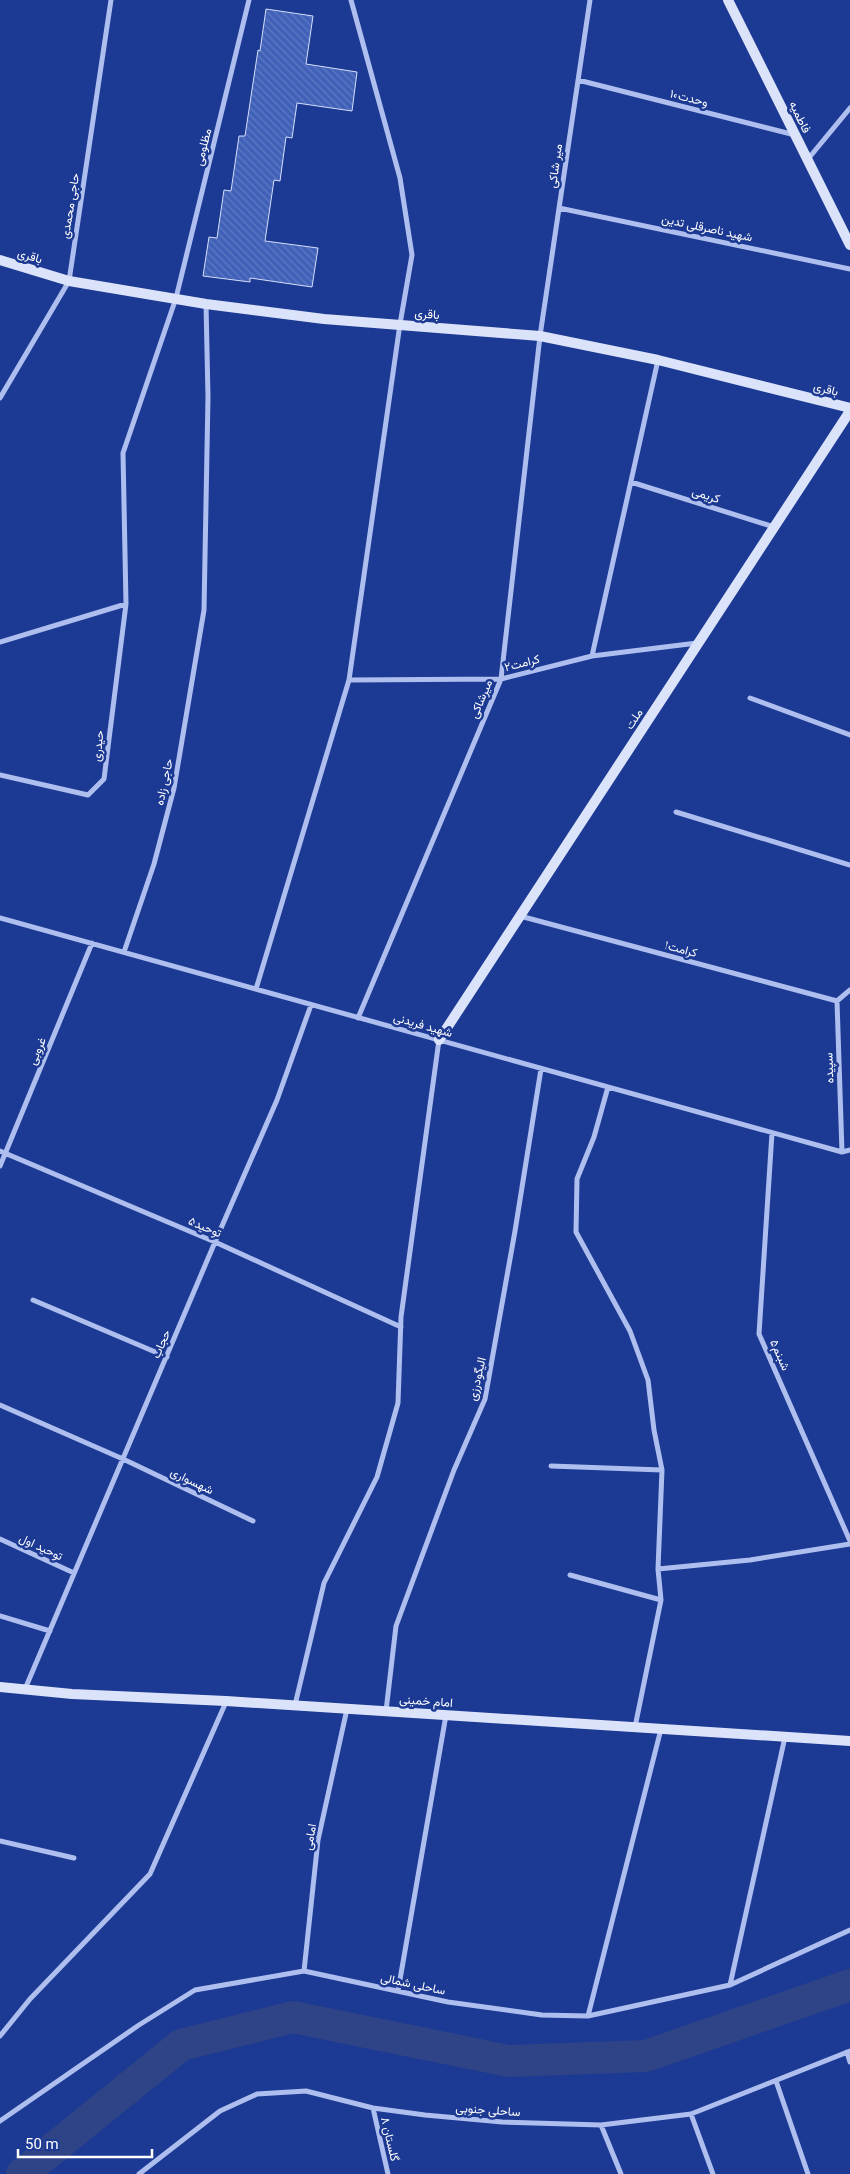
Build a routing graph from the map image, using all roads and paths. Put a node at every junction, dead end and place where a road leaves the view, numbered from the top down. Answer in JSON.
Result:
{"nodes":[{"id":1,"x":111,"y":0,"type":"edge"},
{"id":2,"x":249,"y":0,"type":"edge"},
{"id":3,"x":350,"y":0,"type":"edge"},
{"id":4,"x":590,"y":0,"type":"edge"},
{"id":5,"x":728,"y":0,"type":"edge"},
{"id":6,"x":578,"y":80,"type":"junction"},
{"id":7,"x":850,"y":108,"type":"edge"},
{"id":8,"x":795,"y":135,"type":"junction"},
{"id":9,"x":808,"y":160,"type":"junction"},
{"id":10,"x":559,"y":208,"type":"junction"},
{"id":11,"x":850,"y":245,"type":"edge"},
{"id":12,"x":0,"y":260,"type":"edge"},
{"id":13,"x":850,"y":269,"type":"edge"},
{"id":14,"x":69,"y":281,"type":"junction"},
{"id":15,"x":176,"y":298,"type":"junction"},
{"id":16,"x":206,"y":304,"type":"junction"},
{"id":17,"x":400,"y":324,"type":"junction"},
{"id":18,"x":540,"y":336,"type":"junction"},
{"id":19,"x":658,"y":360,"type":"junction"},
{"id":20,"x":0,"y":398,"type":"edge"},
{"id":21,"x":850,"y":409,"type":"edge"},
{"id":22,"x":632,"y":482,"type":"junction"},
{"id":23,"x":774,"y":527,"type":"junction"},
{"id":24,"x":126,"y":604,"type":"junction"},
{"id":25,"x":0,"y":642,"type":"edge"},
{"id":26,"x":698,"y":643,"type":"junction"},
{"id":27,"x":592,"y":656,"type":"junction"},
{"id":28,"x":500,"y":679,"type":"junction"},
{"id":29,"x":349,"y":680,"type":"junction"},
{"id":30,"x":750,"y":698,"type":"dead end"},
{"id":31,"x":850,"y":735,"type":"edge"},
{"id":32,"x":0,"y":775,"type":"edge"},
{"id":33,"x":676,"y":812,"type":"dead end"},
{"id":34,"x":850,"y":865,"type":"edge"},
{"id":35,"x":520,"y":916,"type":"junction"},
{"id":36,"x":0,"y":918,"type":"edge"},
{"id":37,"x":92,"y":943,"type":"junction"},
{"id":38,"x":124,"y":952,"type":"junction"},
{"id":39,"x":256,"y":989,"type":"junction"},
{"id":40,"x":850,"y":990,"type":"edge"},
{"id":41,"x":836,"y":1001,"type":"junction"},
{"id":42,"x":311,"y":1005,"type":"junction"},
{"id":43,"x":358,"y":1018,"type":"junction"},
{"id":44,"x":439,"y":1040,"type":"junction"},
{"id":45,"x":540,"y":1068,"type":"junction"},
{"id":46,"x":608,"y":1087,"type":"junction"},
{"id":47,"x":772,"y":1133,"type":"junction"},
{"id":48,"x":850,"y":1150,"type":"edge"},
{"id":49,"x":3,"y":1152,"type":"edge"},
{"id":50,"x":842,"y":1152,"type":"junction"},
{"id":51,"x":0,"y":1166,"type":"edge"},
{"id":52,"x":215,"y":1242,"type":"junction"},
{"id":53,"x":33,"y":1300,"type":"dead end"},
{"id":54,"x":401,"y":1327,"type":"junction"},
{"id":55,"x":167,"y":1357,"type":"junction"},
{"id":56,"x":0,"y":1405,"type":"edge"},
{"id":57,"x":123,"y":1459,"type":"junction"},
{"id":58,"x":551,"y":1466,"type":"dead end"},
{"id":59,"x":662,"y":1470,"type":"junction"},
{"id":60,"x":252,"y":1521,"type":"dead end"},
{"id":61,"x":0,"y":1539,"type":"edge"},
{"id":62,"x":850,"y":1542,"type":"edge"},
{"id":63,"x":658,"y":1568,"type":"junction"},
{"id":64,"x":74,"y":1574,"type":"junction"},
{"id":65,"x":570,"y":1575,"type":"dead end"},
{"id":66,"x":661,"y":1600,"type":"junction"},
{"id":67,"x":0,"y":1616,"type":"edge"},
{"id":68,"x":50,"y":1631,"type":"junction"},
{"id":69,"x":0,"y":1687,"type":"edge"},
{"id":70,"x":25,"y":1689,"type":"junction"},
{"id":71,"x":226,"y":1701,"type":"junction"},
{"id":72,"x":295,"y":1706,"type":"junction"},
{"id":73,"x":348,"y":1709,"type":"junction"},
{"id":74,"x":386,"y":1711,"type":"junction"},
{"id":75,"x":446,"y":1715,"type":"junction"},
{"id":76,"x":635,"y":1727,"type":"junction"},
{"id":77,"x":661,"y":1729,"type":"junction"},
{"id":78,"x":785,"y":1737,"type":"junction"},
{"id":79,"x":850,"y":1741,"type":"edge"},
{"id":80,"x":0,"y":1841,"type":"edge"},
{"id":81,"x":74,"y":1858,"type":"dead end"},
{"id":82,"x":850,"y":1930,"type":"edge"},
{"id":83,"x":304,"y":1971,"type":"junction"},
{"id":84,"x":730,"y":1985,"type":"junction"},
{"id":85,"x":398,"y":1991,"type":"junction"},
{"id":86,"x":588,"y":2016,"type":"junction"},
{"id":87,"x":0,"y":2036,"type":"edge"},
{"id":88,"x":848,"y":2052,"type":"edge"},
{"id":89,"x":850,"y":2062,"type":"edge"},
{"id":90,"x":776,"y":2080,"type":"junction"},
{"id":91,"x":373,"y":2108,"type":"junction"},
{"id":92,"x":691,"y":2114,"type":"junction"},
{"id":93,"x":0,"y":2121,"type":"edge"},
{"id":94,"x":601,"y":2126,"type":"junction"},
{"id":95,"x":139,"y":2174,"type":"edge"},
{"id":96,"x":388,"y":2174,"type":"edge"},
{"id":97,"x":621,"y":2174,"type":"edge"},
{"id":98,"x":712,"y":2174,"type":"edge"},
{"id":99,"x":808,"y":2174,"type":"edge"}],
"edges":[{"from":1,"to":14,"type":"street","name":"حاجی محمدی"},
{"from":2,"to":15,"type":"street","name":"مظلومی"},
{"from":3,"to":17,"type":"street"},
{"from":4,"to":6,"type":"street","name":"میر شاکی"},
{"from":5,"to":8,"type":"street","name":"فاطمیه"},
{"from":6,"to":8,"type":"street","name":"وحدت۱۰"},
{"from":6,"to":10,"type":"street","name":"میر شاکی"},
{"from":7,"to":9,"type":"street"},
{"from":8,"to":9,"type":"street","name":"فاطمیه"},
{"from":9,"to":11,"type":"street","name":"فاطمیه"},
{"from":10,"to":13,"type":"street","name":"شهید ناصرقلی تدین"},
{"from":10,"to":18,"type":"street","name":"میر شاکی"},
{"from":12,"to":14,"type":"street","name":"باقری"},
{"from":14,"to":15,"type":"street","name":"باقری"},
{"from":14,"to":20,"type":"street","name":"حاجی محمدی"},
{"from":15,"to":16,"type":"street","name":"باقری"},
{"from":15,"to":24,"type":"street","name":"مظلومی"},
{"from":16,"to":17,"type":"street","name":"باقری"},
{"from":16,"to":38,"type":"street","name":"حاجی زاده"},
{"from":17,"to":18,"type":"street","name":"باقری"},
{"from":17,"to":29,"type":"street"},
{"from":18,"to":19,"type":"street","name":"باقری"},
{"from":18,"to":28,"type":"street","name":"میرشاکی"},
{"from":19,"to":21,"type":"street","name":"باقری"},
{"from":19,"to":22,"type":"street"},
{"from":21,"to":23,"type":"street","name":"ملت"},
{"from":22,"to":23,"type":"street","name":"کریمی"},
{"from":22,"to":27,"type":"street"},
{"from":23,"to":26,"type":"street","name":"ملت"},
{"from":24,"to":25,"type":"street"},
{"from":24,"to":32,"type":"street","name":"حیدری"},
{"from":26,"to":27,"type":"street","name":"کرامت۲"},
{"from":26,"to":35,"type":"street","name":"ملت"},
{"from":27,"to":28,"type":"street","name":"کرامت۲"},
{"from":28,"to":29,"type":"street","name":"کرامت۲"},
{"from":28,"to":43,"type":"street","name":"میرشاکی"},
{"from":29,"to":39,"type":"street"},
{"from":30,"to":31,"type":"street"},
{"from":33,"to":34,"type":"street"},
{"from":35,"to":41,"type":"street","name":"کرامت۱"},
{"from":35,"to":44,"type":"street","name":"ملت"},
{"from":36,"to":37,"type":"street","name":"شهید فریدنی"},
{"from":37,"to":38,"type":"street","name":"شهید فریدنی"},
{"from":37,"to":49,"type":"street","name":"غروبی"},
{"from":38,"to":39,"type":"street","name":"شهید فریدنی"},
{"from":39,"to":42,"type":"street","name":"شهید فریدنی"},
{"from":40,"to":41,"type":"street"},
{"from":41,"to":50,"type":"street","name":"سپیده"},
{"from":42,"to":43,"type":"street","name":"شهید فریدنی"},
{"from":42,"to":52,"type":"street","name":"حجاب"},
{"from":43,"to":44,"type":"street","name":"شهید فریدنی"},
{"from":44,"to":45,"type":"street","name":"شهید فریدنی"},
{"from":44,"to":54,"type":"street"},
{"from":45,"to":46,"type":"street","name":"شهید فریدنی"},
{"from":45,"to":74,"type":"street","name":"الیگودرزی"},
{"from":46,"to":47,"type":"street","name":"شهید فریدنی"},
{"from":46,"to":59,"type":"street"},
{"from":47,"to":50,"type":"street","name":"شهید فریدنی"},
{"from":47,"to":62,"type":"street","name":"شبنم۵"},
{"from":48,"to":50,"type":"street"},
{"from":49,"to":51,"type":"street","name":"غروبی"},
{"from":49,"to":52,"type":"street","name":"توحید۵"},
{"from":52,"to":54,"type":"street","name":"توحید۵"},
{"from":52,"to":55,"type":"street","name":"حجاب"},
{"from":53,"to":55,"type":"street"},
{"from":54,"to":72,"type":"street"},
{"from":55,"to":57,"type":"street","name":"حجاب"},
{"from":56,"to":57,"type":"street","name":"شهسواری"},
{"from":57,"to":60,"type":"street","name":"شهسواری"},
{"from":57,"to":64,"type":"street","name":"حجاب"},
{"from":58,"to":59,"type":"street"},
{"from":59,"to":63,"type":"street"},
{"from":61,"to":64,"type":"street","name":"توحید اول"},
{"from":62,"to":63,"type":"street"},
{"from":63,"to":66,"type":"street"},
{"from":64,"to":68,"type":"street","name":"حجاب"},
{"from":65,"to":66,"type":"street"},
{"from":66,"to":76,"type":"street"},
{"from":67,"to":68,"type":"street"},
{"from":68,"to":70,"type":"street","name":"حجاب"},
{"from":69,"to":70,"type":"street","name":"امام خمینی"},
{"from":70,"to":71,"type":"street","name":"امام خمینی"},
{"from":71,"to":72,"type":"street","name":"امام خمینی"},
{"from":71,"to":87,"type":"street"},
{"from":72,"to":73,"type":"street","name":"امام خمینی"},
{"from":73,"to":74,"type":"street","name":"امام خمینی"},
{"from":73,"to":83,"type":"street","name":"امامی"},
{"from":74,"to":75,"type":"street","name":"امام خمینی"},
{"from":75,"to":76,"type":"street","name":"امام خمینی"},
{"from":75,"to":85,"type":"street"},
{"from":76,"to":77,"type":"street","name":"امام خمینی"},
{"from":77,"to":78,"type":"street","name":"امام خمینی"},
{"from":77,"to":86,"type":"street"},
{"from":78,"to":79,"type":"street","name":"امام خمینی"},
{"from":78,"to":84,"type":"street"},
{"from":80,"to":81,"type":"street"},
{"from":82,"to":84,"type":"street","name":"ساحلی شمالی"},
{"from":83,"to":85,"type":"street","name":"ساحلی شمالی"},
{"from":83,"to":93,"type":"street","name":"ساحلی شمالی"},
{"from":84,"to":86,"type":"street","name":"ساحلی شمالی"},
{"from":85,"to":86,"type":"street","name":"ساحلی شمالی"},
{"from":88,"to":89,"type":"street"},
{"from":88,"to":90,"type":"street","name":"ساحلی جنوبی"},
{"from":90,"to":92,"type":"street","name":"ساحلی جنوبی"},
{"from":90,"to":99,"type":"street"},
{"from":91,"to":94,"type":"street","name":"ساحلی جنوبی"},
{"from":91,"to":95,"type":"street","name":"ساحلی جنوبی"},
{"from":91,"to":96,"type":"street","name":"گلستان ۸"},
{"from":92,"to":94,"type":"street","name":"ساحلی جنوبی"},
{"from":92,"to":98,"type":"street"},
{"from":94,"to":97,"type":"street"}]}
